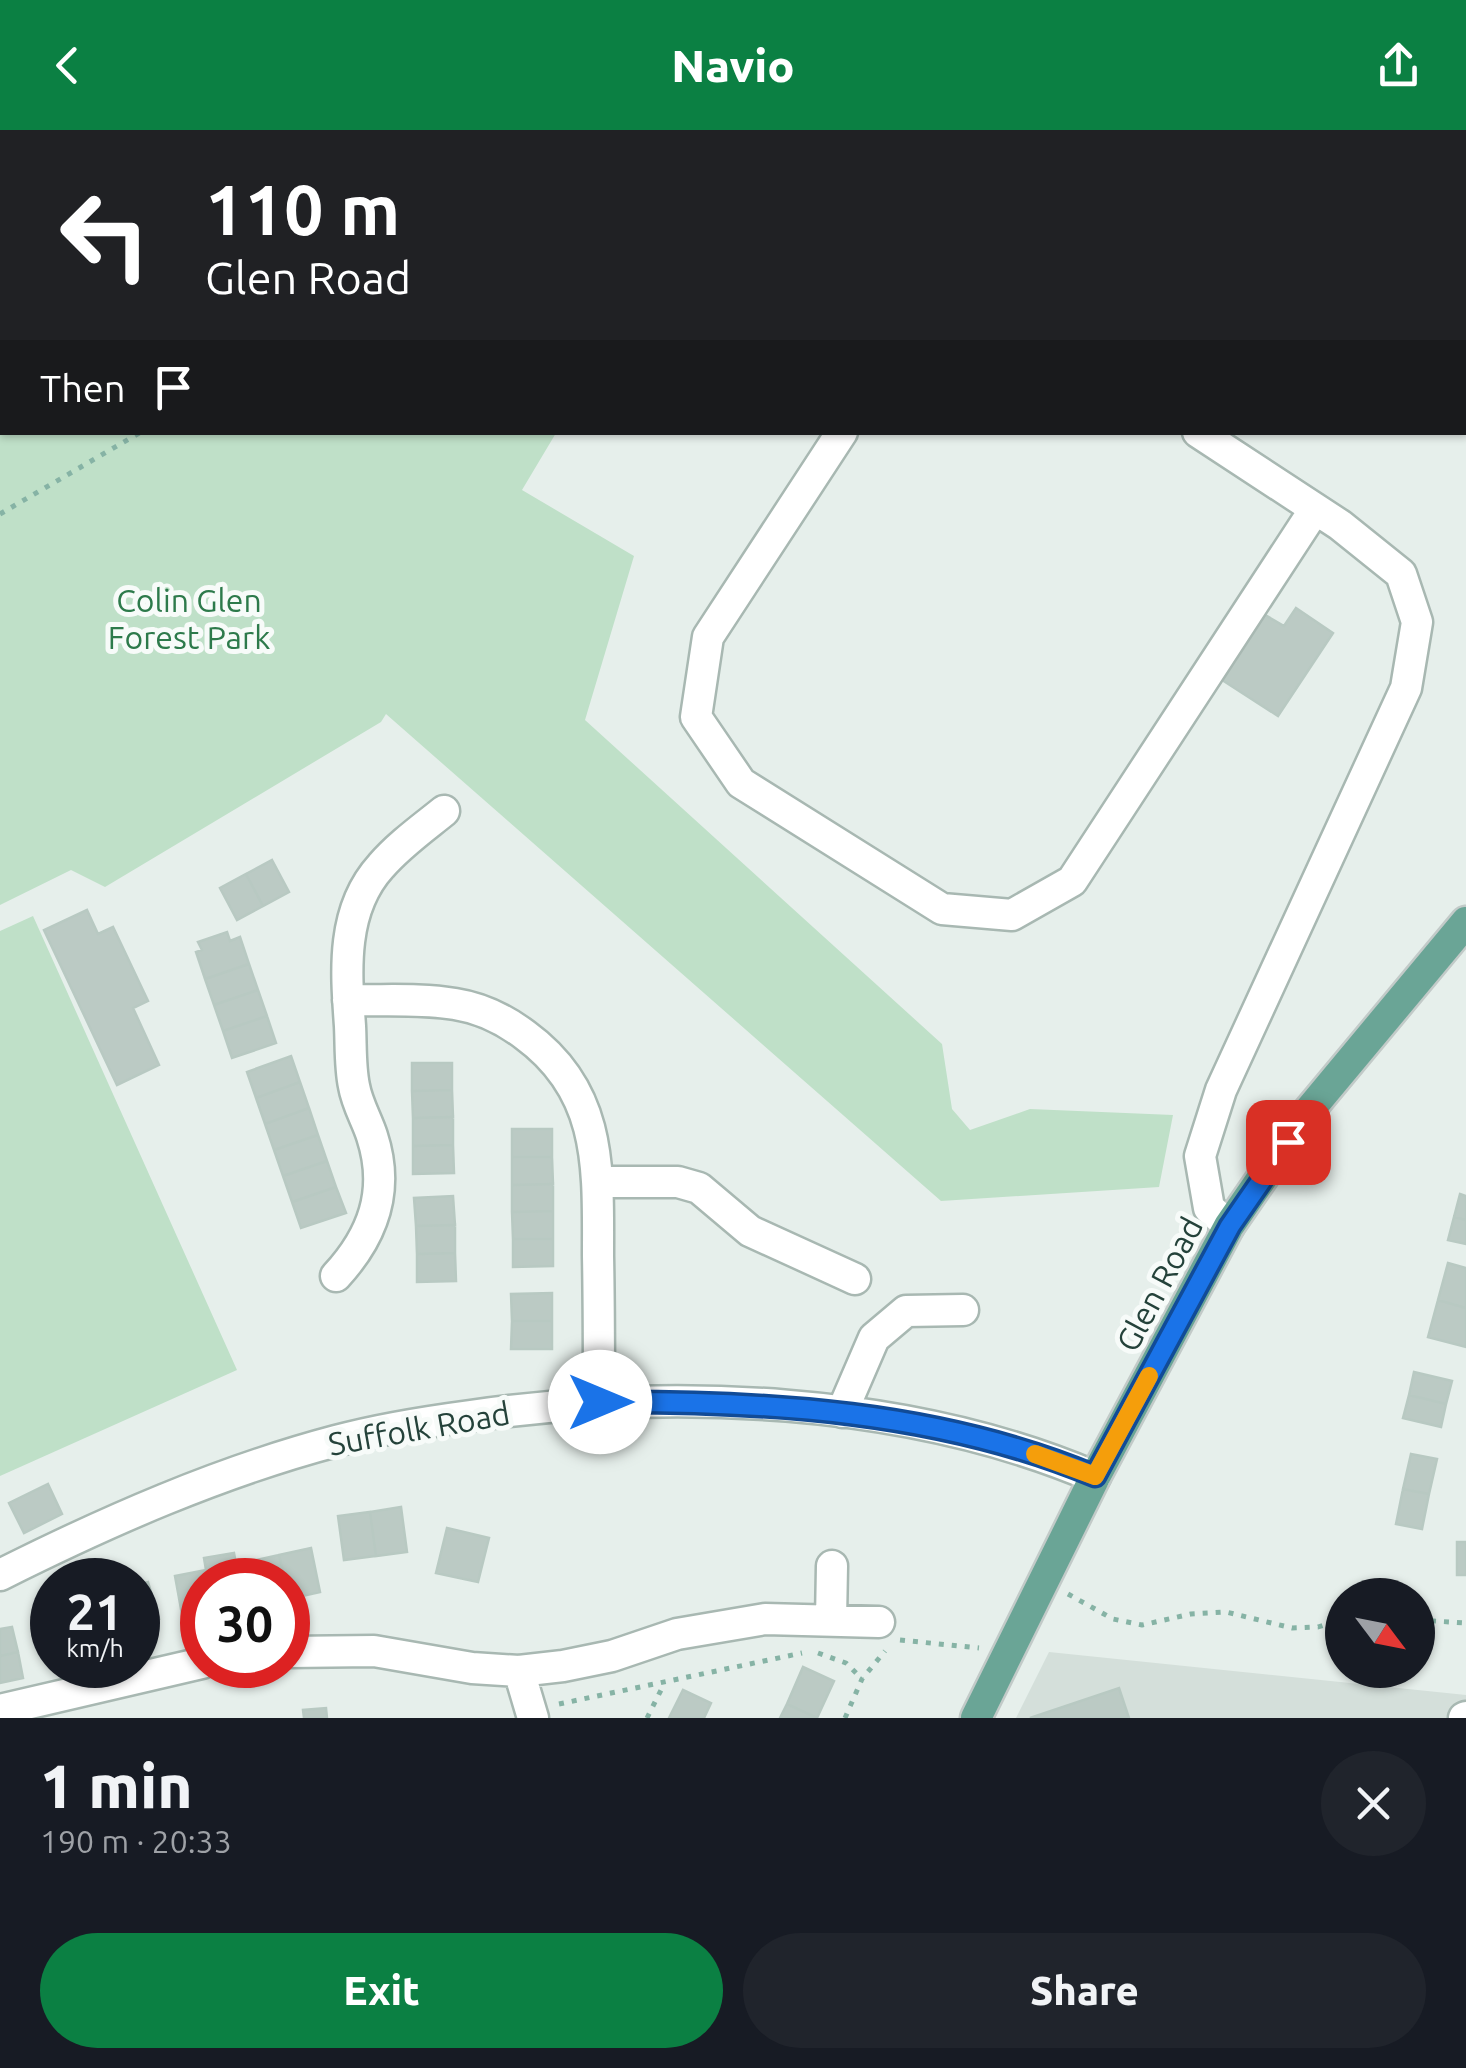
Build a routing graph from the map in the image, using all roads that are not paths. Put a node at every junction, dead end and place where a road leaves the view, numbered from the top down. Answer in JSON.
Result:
{"nodes":[{"id":1,"x":840,"y":435,"type":"edge"},
{"id":2,"x":1203,"y":435,"type":"edge"},
{"id":3,"x":1315,"y":508,"type":"junction"},
{"id":4,"x":444,"y":811,"type":"dead end"},
{"id":5,"x":1466,"y":922,"type":"edge"},
{"id":6,"x":348,"y":1000,"type":"junction"},
{"id":7,"x":598,"y":1182,"type":"junction"},
{"id":8,"x":1230,"y":1226,"type":"junction"},
{"id":9,"x":336,"y":1276,"type":"dead end"},
{"id":10,"x":855,"y":1279,"type":"dead end"},
{"id":11,"x":963,"y":1310,"type":"dead end"},
{"id":12,"x":600,"y":1402,"type":"junction"},
{"id":13,"x":842,"y":1412,"type":"junction"},
{"id":14,"x":1095,"y":1476,"type":"junction"},
{"id":15,"x":832,"y":1566,"type":"dead end"},
{"id":16,"x":0,"y":1575,"type":"edge"},
{"id":17,"x":831,"y":1620,"type":"junction"},
{"id":18,"x":889,"y":1631,"type":"road end"},
{"id":19,"x":310,"y":1651,"type":"edge"},
{"id":20,"x":519,"y":1671,"type":"junction"},
{"id":21,"x":49,"y":1688,"type":"edge"},
{"id":22,"x":0,"y":1710,"type":"edge"},
{"id":23,"x":532,"y":1714,"type":"edge"},
{"id":24,"x":976,"y":1718,"type":"edge"}],
"edges":[{"from":1,"to":3,"type":"street"},
{"from":2,"to":3,"type":"street"},
{"from":3,"to":8,"type":"street"},
{"from":4,"to":6,"type":"street"},
{"from":5,"to":8,"type":"main road","name":"Glen Road"},
{"from":6,"to":7,"type":"street"},
{"from":6,"to":9,"type":"street"},
{"from":7,"to":10,"type":"street"},
{"from":7,"to":12,"type":"street"},
{"from":8,"to":14,"type":"main road","name":"Glen Road"},
{"from":11,"to":13,"type":"street"},
{"from":12,"to":13,"type":"street","name":"Suffolk Road"},
{"from":12,"to":16,"type":"street","name":"Suffolk Road"},
{"from":13,"to":14,"type":"street","name":"Suffolk Road"},
{"from":14,"to":24,"type":"main road","name":"Glen Road"},
{"from":15,"to":17,"type":"street"},
{"from":17,"to":18,"type":"street"},
{"from":17,"to":20,"type":"street"},
{"from":19,"to":20,"type":"street"},
{"from":20,"to":23,"type":"street"},
{"from":21,"to":22,"type":"street"}]}
